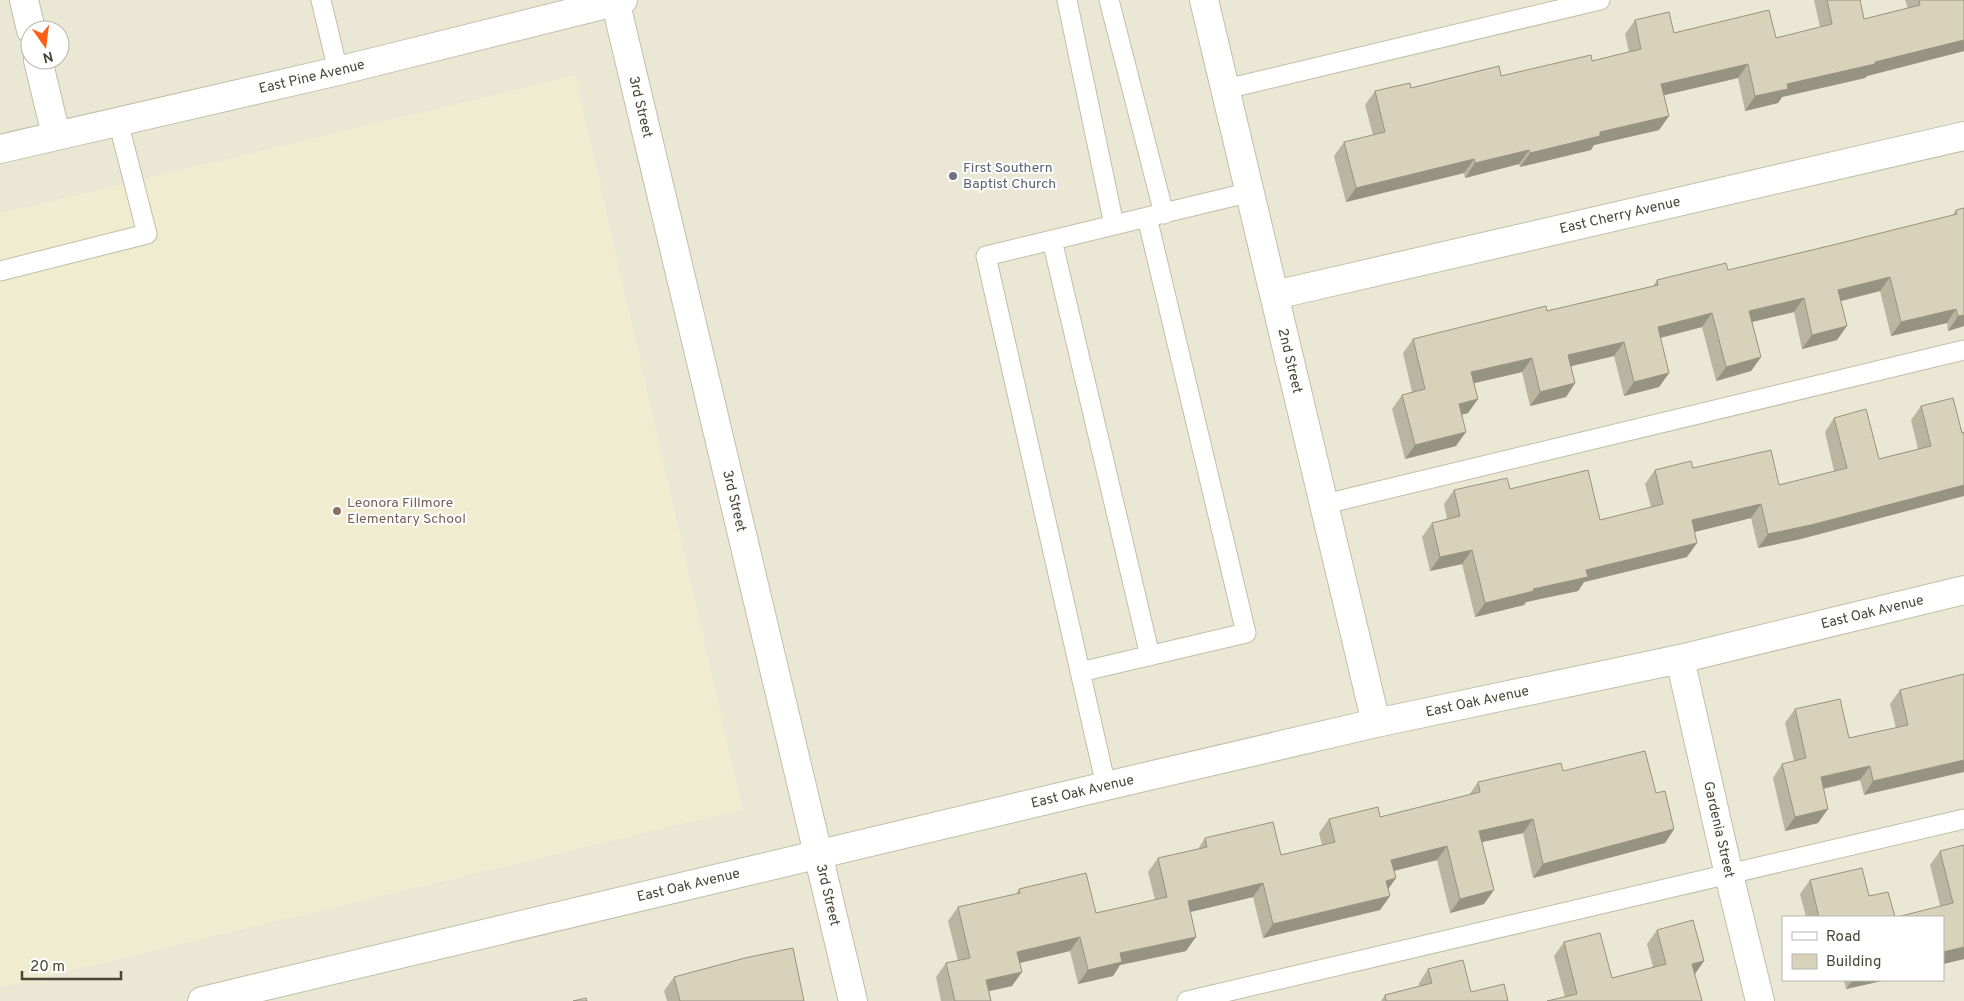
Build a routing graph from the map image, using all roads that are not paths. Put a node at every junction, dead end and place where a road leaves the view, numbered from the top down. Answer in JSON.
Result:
{"nodes":[{"id":1,"x":24,"y":0,"type":"edge"},
{"id":2,"x":321,"y":0,"type":"edge"},
{"id":3,"x":1067,"y":0,"type":"edge"},
{"id":4,"x":1109,"y":0,"type":"edge"},
{"id":5,"x":1204,"y":0,"type":"edge"},
{"id":6,"x":1600,"y":0,"type":"edge"},
{"id":7,"x":618,"y":1,"type":"edge"},
{"id":8,"x":29,"y":20,"type":"edge"},
{"id":9,"x":40,"y":70,"type":"edge"},
{"id":10,"x":338,"y":71,"type":"junction"},
{"id":11,"x":1226,"y":89,"type":"junction"},
{"id":12,"x":118,"y":121,"type":"junction"},
{"id":13,"x":56,"y":135,"type":"junction"},
{"id":14,"x":1964,"y":136,"type":"edge"},
{"id":15,"x":0,"y":149,"type":"edge"},
{"id":16,"x":1251,"y":192,"type":"junction"},
{"id":17,"x":1156,"y":215,"type":"junction"},
{"id":18,"x":1114,"y":225,"type":"junction"},
{"id":19,"x":1052,"y":240,"type":"junction"},
{"id":20,"x":0,"y":271,"type":"edge"},
{"id":21,"x":1275,"y":295,"type":"junction"},
{"id":22,"x":1964,"y":350,"type":"edge"},
{"id":23,"x":1325,"y":504,"type":"junction"},
{"id":24,"x":1964,"y":590,"type":"edge"},
{"id":25,"x":1150,"y":656,"type":"junction"},
{"id":26,"x":1680,"y":659,"type":"junction"},
{"id":27,"x":1080,"y":672,"type":"junction"},
{"id":28,"x":1376,"y":723,"type":"junction"},
{"id":29,"x":1106,"y":786,"type":"junction"},
{"id":30,"x":1964,"y":819,"type":"edge"},
{"id":31,"x":817,"y":853,"type":"junction"},
{"id":32,"x":1729,"y":875,"type":"junction"},
{"id":33,"x":202,"y":1001,"type":"edge"},
{"id":34,"x":853,"y":1001,"type":"edge"},
{"id":35,"x":1187,"y":1001,"type":"edge"},
{"id":36,"x":1760,"y":1001,"type":"edge"}],
"edges":[{"from":1,"to":8,"type":"street"},
{"from":2,"to":10,"type":"lane"},
{"from":3,"to":18,"type":"lane"},
{"from":4,"to":17,"type":"lane"},
{"from":5,"to":11,"type":"street","name":"2nd Street"},
{"from":6,"to":11,"type":"lane"},
{"from":7,"to":10,"type":"street","name":"East Pine Avenue"},
{"from":7,"to":31,"type":"street","name":"3rd Street"},
{"from":9,"to":13,"type":"street"},
{"from":10,"to":12,"type":"street","name":"East Pine Avenue"},
{"from":11,"to":16,"type":"street","name":"2nd Street"},
{"from":12,"to":13,"type":"street","name":"East Pine Avenue"},
{"from":12,"to":20,"type":"lane"},
{"from":13,"to":15,"type":"street","name":"East Pine Avenue"},
{"from":14,"to":21,"type":"street","name":"East Cherry Avenue"},
{"from":16,"to":17,"type":"lane"},
{"from":16,"to":21,"type":"street","name":"2nd Street"},
{"from":17,"to":18,"type":"lane"},
{"from":17,"to":25,"type":"lane"},
{"from":18,"to":19,"type":"lane"},
{"from":19,"to":25,"type":"lane"},
{"from":19,"to":27,"type":"lane"},
{"from":21,"to":23,"type":"street","name":"2nd Street"},
{"from":22,"to":23,"type":"lane"},
{"from":23,"to":28,"type":"street","name":"2nd Street"},
{"from":24,"to":26,"type":"street","name":"East Oak Avenue"},
{"from":25,"to":27,"type":"lane"},
{"from":26,"to":28,"type":"street","name":"East Oak Avenue"},
{"from":26,"to":32,"type":"street","name":"Gardenia Street"},
{"from":27,"to":29,"type":"lane"},
{"from":28,"to":29,"type":"street","name":"East Oak Avenue"},
{"from":29,"to":31,"type":"street","name":"East Oak Avenue"},
{"from":30,"to":32,"type":"lane"},
{"from":31,"to":33,"type":"street","name":"East Oak Avenue"},
{"from":31,"to":34,"type":"street","name":"3rd Street"},
{"from":32,"to":35,"type":"lane"},
{"from":32,"to":36,"type":"street","name":"Gardenia Street"}]}
